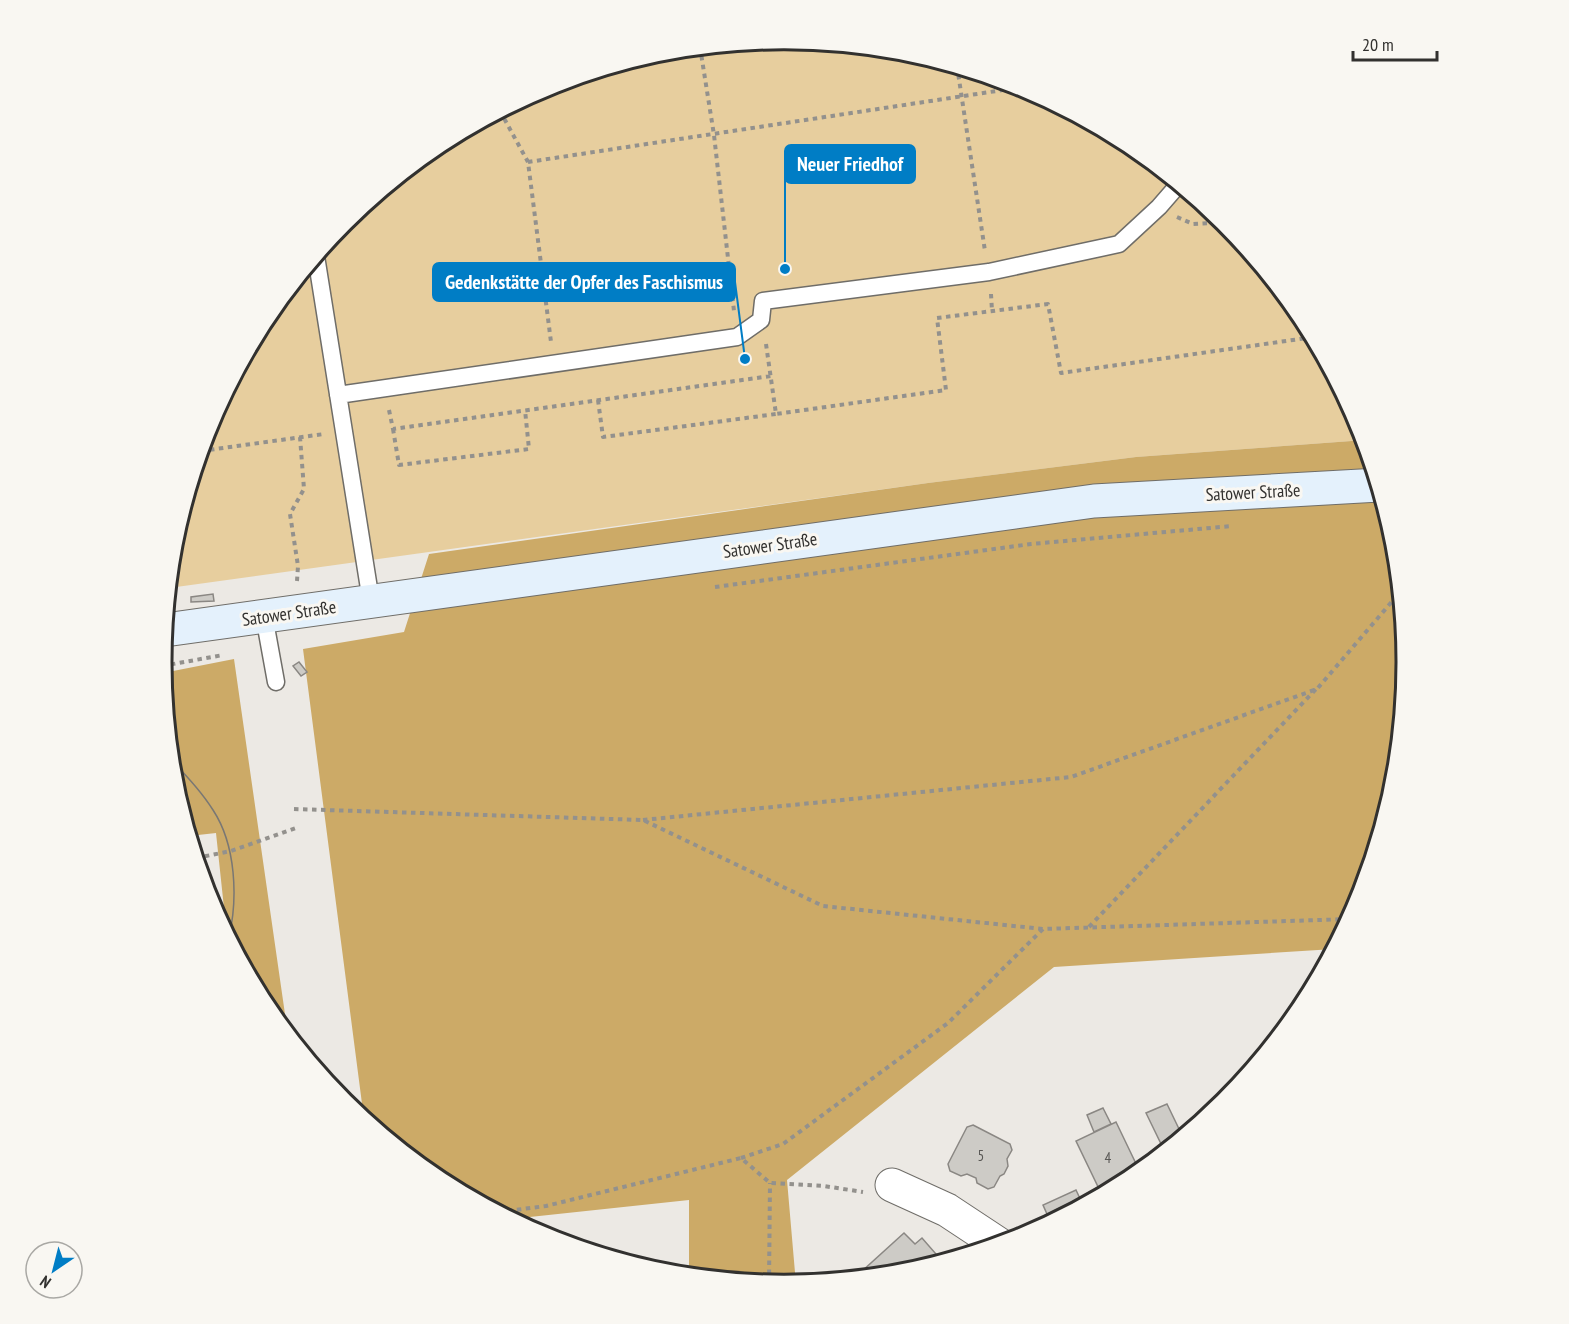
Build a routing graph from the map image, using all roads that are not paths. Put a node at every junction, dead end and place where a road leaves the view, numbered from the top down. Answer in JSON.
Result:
{"nodes":[{"id":1,"x":1174,"y":190,"type":"edge"},
{"id":2,"x":318,"y":266,"type":"edge"},
{"id":3,"x":338,"y":394,"type":"junction"},
{"id":4,"x":1370,"y":485,"type":"edge"},
{"id":5,"x":370,"y":601,"type":"junction"},
{"id":6,"x":264,"y":616,"type":"junction"},
{"id":7,"x":173,"y":629,"type":"edge"},
{"id":8,"x":276,"y":682,"type":"dead end"},
{"id":9,"x":892,"y":1185,"type":"road end"},
{"id":10,"x":990,"y":1239,"type":"edge"}],
"edges":[{"from":1,"to":3,"type":"lane"},
{"from":2,"to":3,"type":"lane"},
{"from":3,"to":5,"type":"lane"},
{"from":4,"to":5,"type":"main road","name":"Satower Straße"},
{"from":5,"to":6,"type":"main road","name":"Satower Straße"},
{"from":6,"to":7,"type":"main road","name":"Satower Straße"},
{"from":6,"to":8,"type":"lane"},
{"from":9,"to":10,"type":"street"}]}
